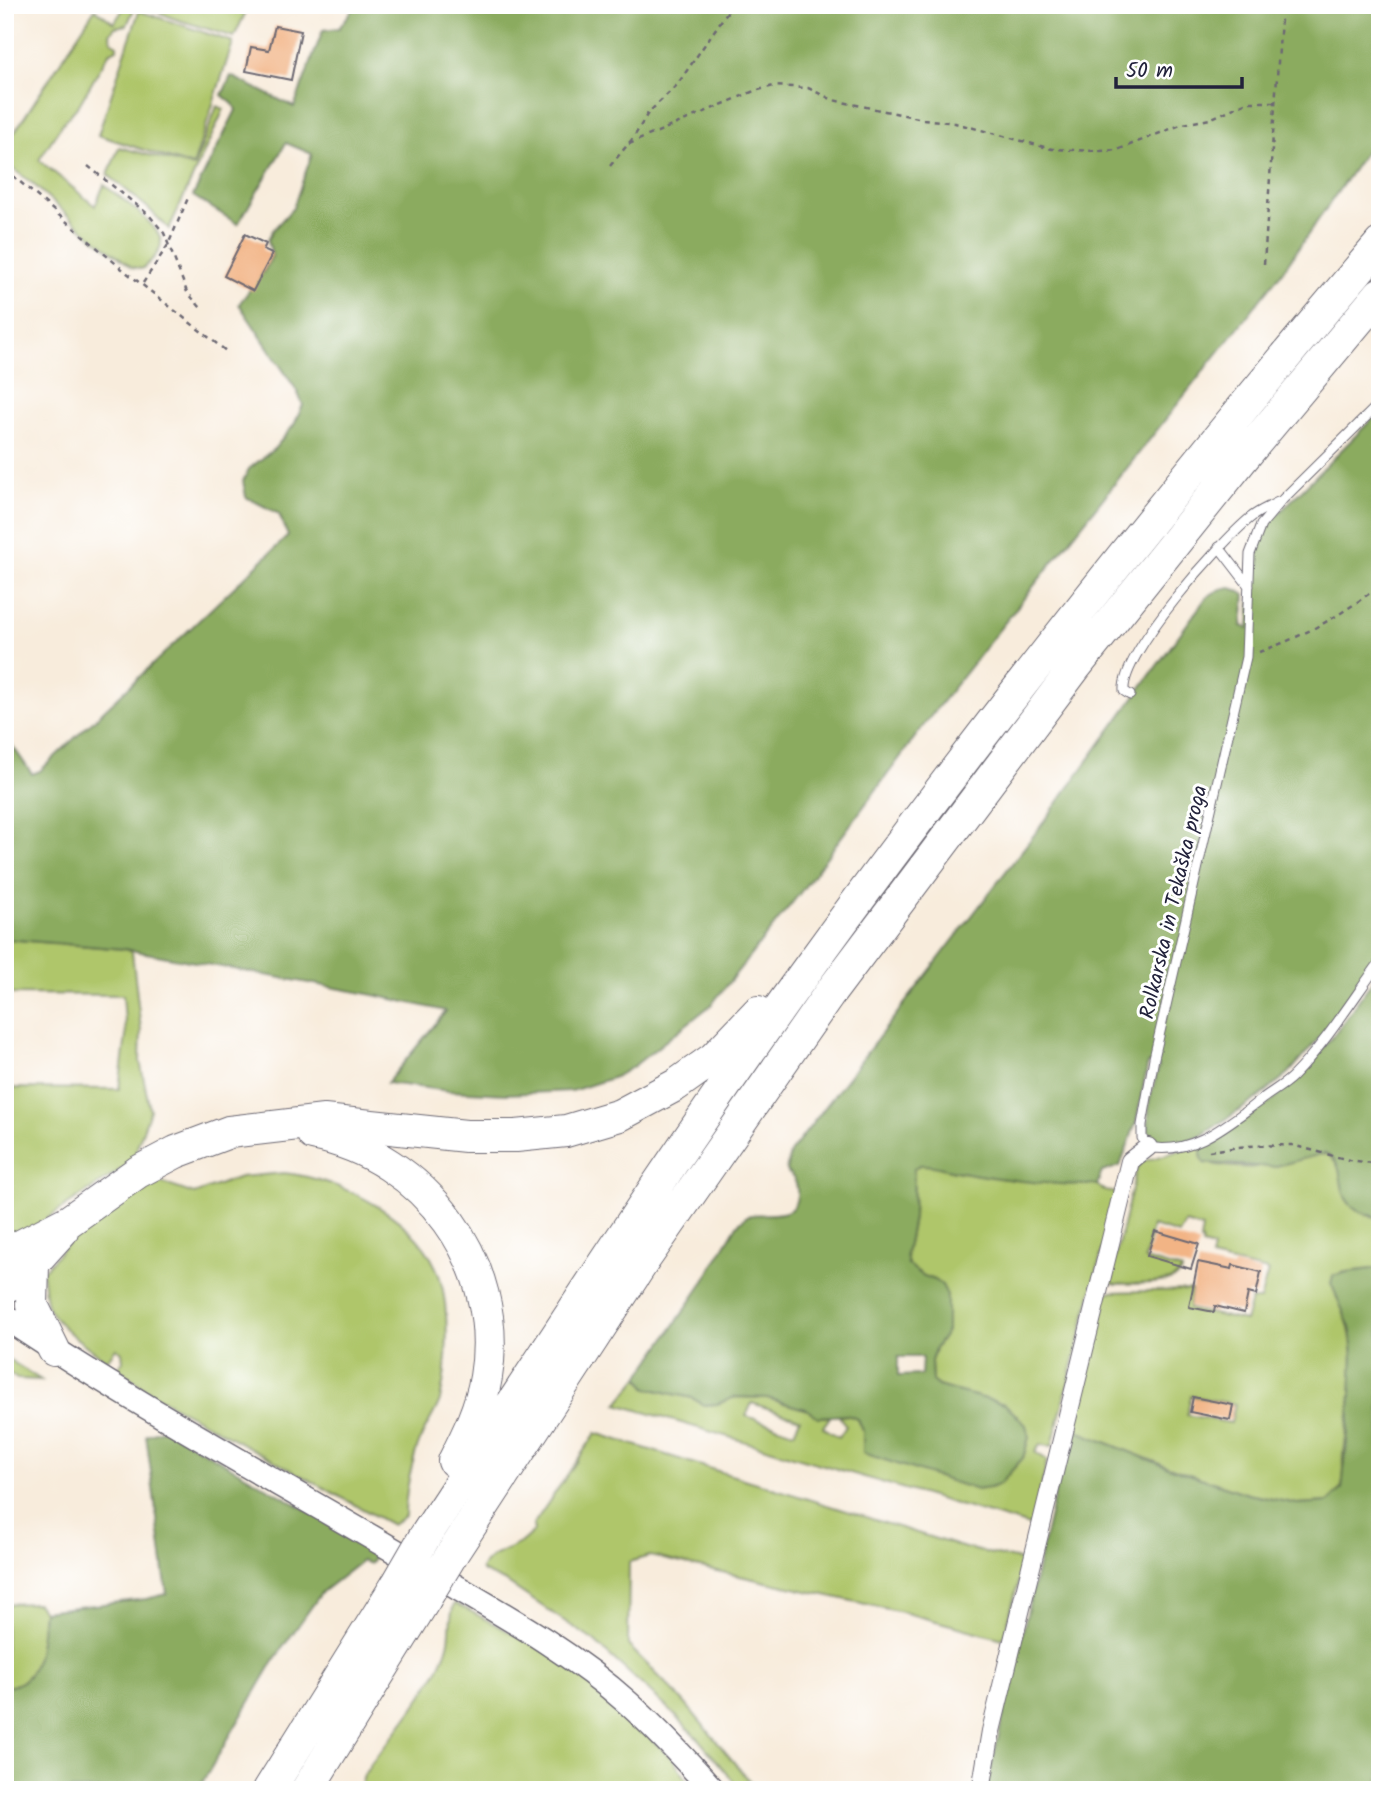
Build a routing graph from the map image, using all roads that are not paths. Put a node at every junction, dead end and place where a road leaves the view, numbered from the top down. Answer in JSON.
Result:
{"nodes":[{"id":1,"x":1380,"y":244,"type":"edge"},
{"id":2,"x":1380,"y":294,"type":"edge"},
{"id":3,"x":1380,"y":403,"type":"edge"},
{"id":4,"x":1283,"y":499,"type":"junction"},
{"id":5,"x":1219,"y":547,"type":"junction"},
{"id":6,"x":1249,"y":586,"type":"junction"},
{"id":7,"x":1130,"y":695,"type":"dead end"},
{"id":8,"x":1380,"y":962,"type":"edge"},
{"id":9,"x":800,"y":980,"type":"junction"},
{"id":10,"x":274,"y":1126,"type":"junction"},
{"id":11,"x":1148,"y":1147,"type":"junction"},
{"id":12,"x":19,"y":1259,"type":"edge"},
{"id":13,"x":5,"y":1287,"type":"edge"},
{"id":14,"x":5,"y":1317,"type":"edge"},
{"id":15,"x":54,"y":1350,"type":"junction"},
{"id":16,"x":424,"y":1538,"type":"junction"},
{"id":17,"x":355,"y":1710,"type":"junction"},
{"id":18,"x":269,"y":1790,"type":"edge"},
{"id":19,"x":307,"y":1790,"type":"edge"},
{"id":20,"x":335,"y":1790,"type":"edge"},
{"id":21,"x":713,"y":1790,"type":"edge"},
{"id":22,"x":981,"y":1790,"type":"edge"}],
"edges":[{"from":1,"to":9,"type":"highway"},
{"from":2,"to":17,"type":"highway","bridge":true},
{"from":3,"to":4,"type":"lane","name":"Rolkarska in Tekaška proga"},
{"from":4,"to":5,"type":"lane"},
{"from":4,"to":6,"type":"lane","name":"Rolkarska in Tekaška proga"},
{"from":5,"to":6,"type":"lane"},
{"from":5,"to":7,"type":"lane"},
{"from":6,"to":11,"type":"lane","name":"Rolkarska in Tekaška proga"},
{"from":8,"to":11,"type":"lane"},
{"from":9,"to":10,"type":"highway"},
{"from":9,"to":16,"type":"highway"},
{"from":10,"to":12,"type":"highway"},
{"from":10,"to":16,"type":"highway"},
{"from":11,"to":22,"type":"street"},
{"from":12,"to":13,"type":"highway"},
{"from":12,"to":15,"type":"highway"},
{"from":14,"to":15,"type":"main road"},
{"from":15,"to":21,"type":"main road"},
{"from":16,"to":18,"type":"highway","bridge":true},
{"from":17,"to":19,"type":"highway"},
{"from":17,"to":20,"type":"highway"}]}
